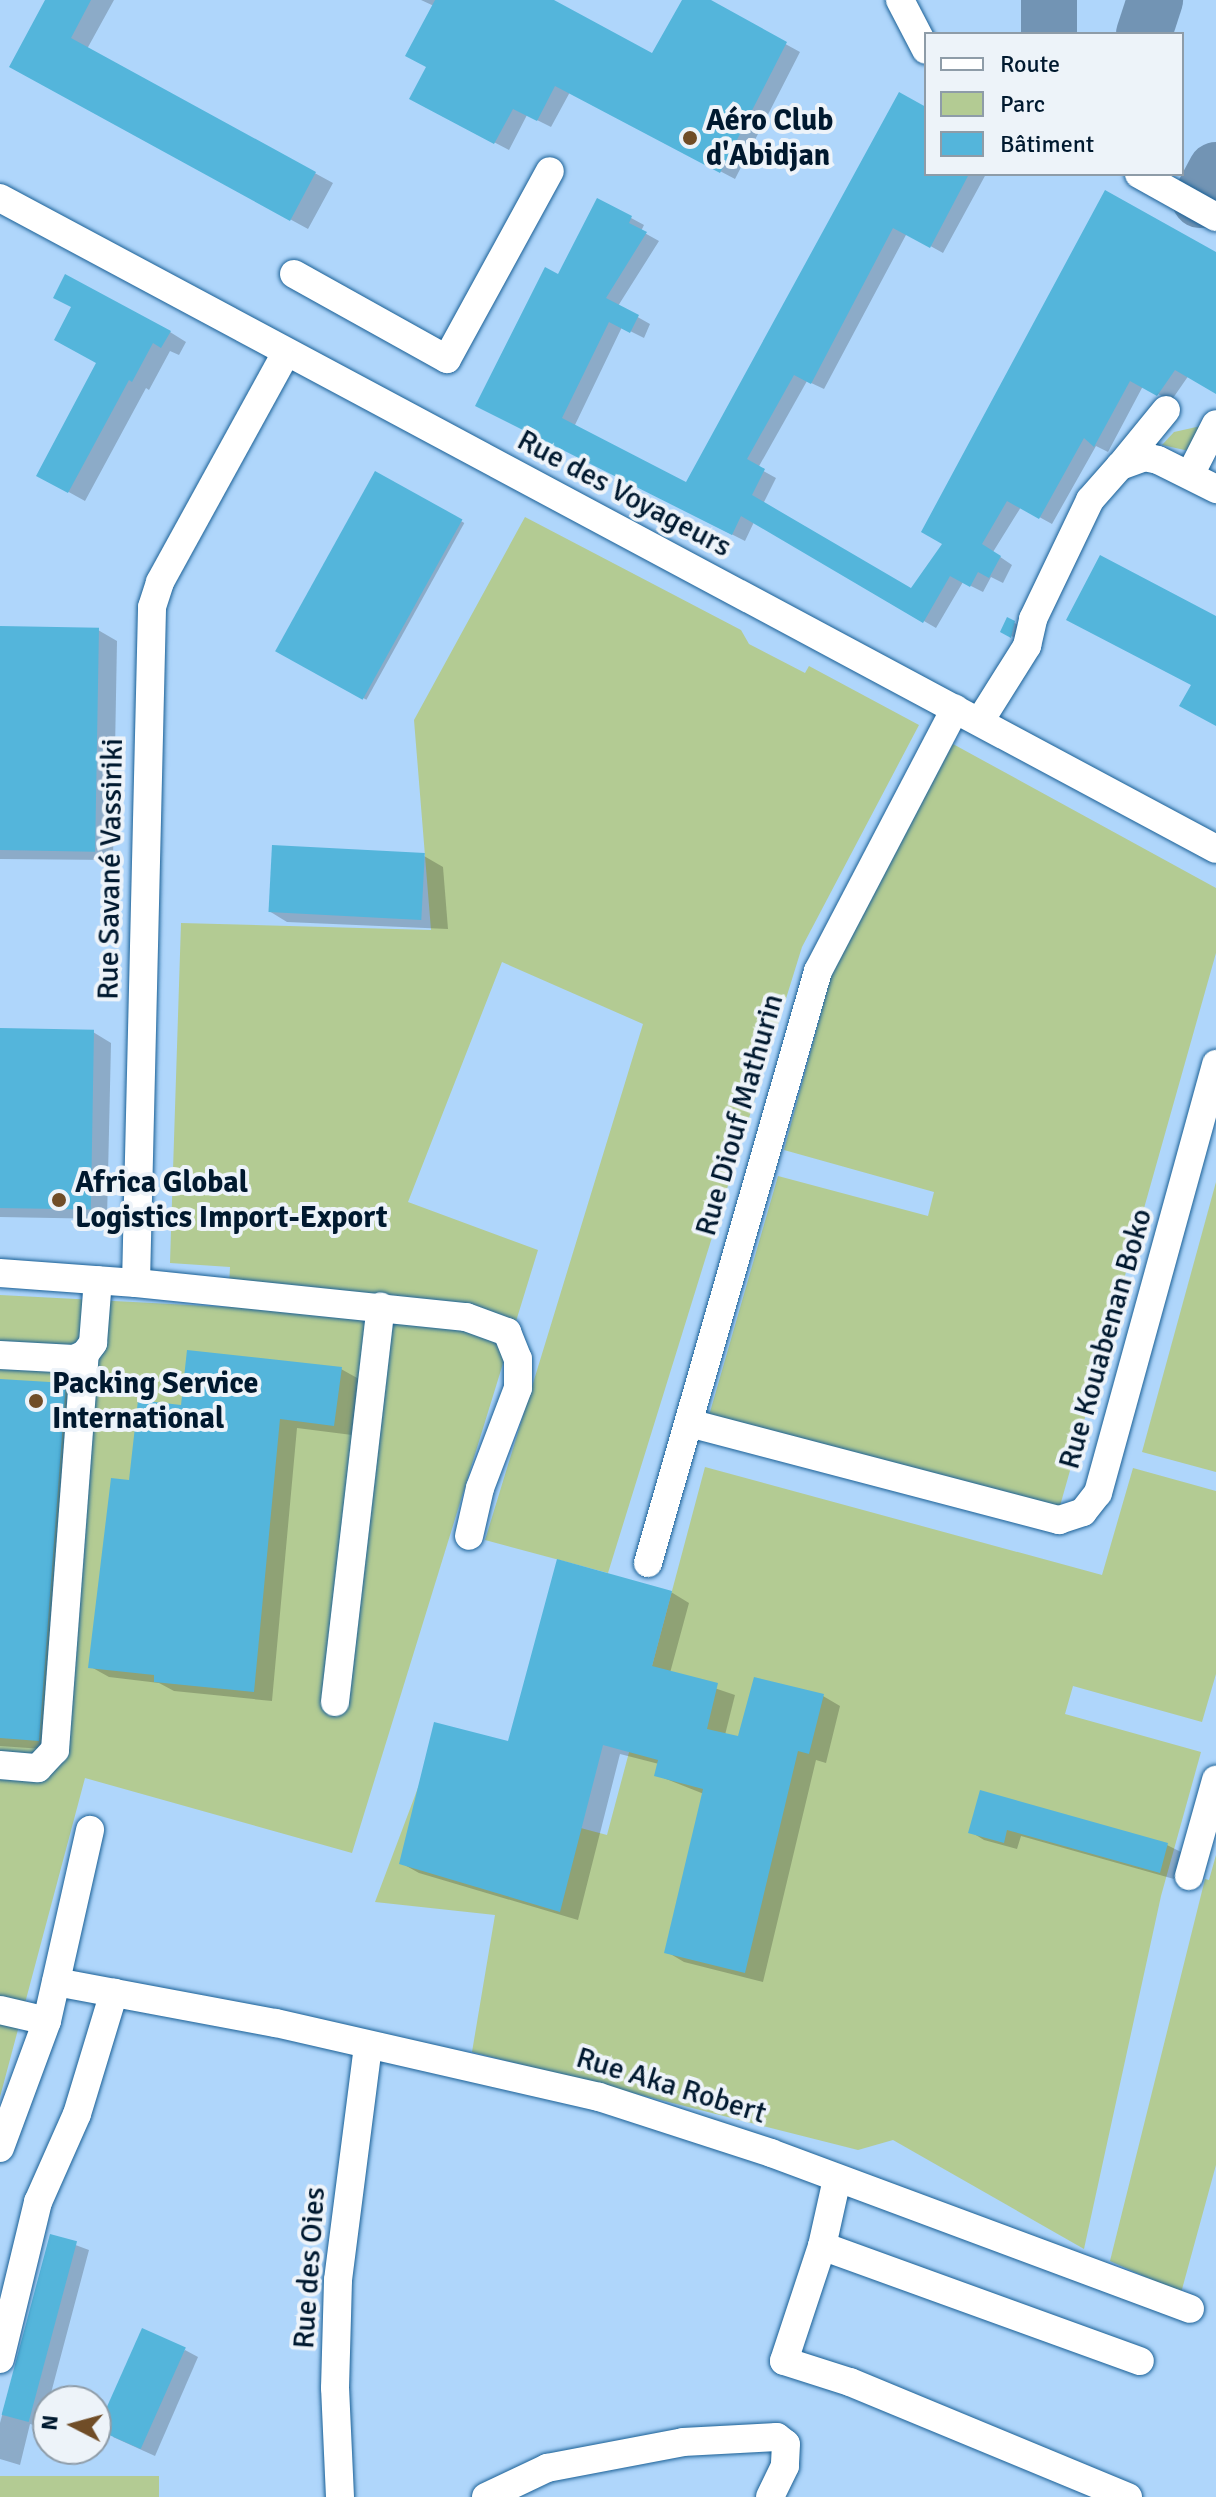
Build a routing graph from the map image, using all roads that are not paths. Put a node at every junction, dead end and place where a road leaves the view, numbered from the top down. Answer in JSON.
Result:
{"nodes":[{"id":1,"x":900,"y":0,"type":"edge"},
{"id":2,"x":924,"y":46,"type":"edge"},
{"id":3,"x":550,"y":171,"type":"dead end"},
{"id":4,"x":1143,"y":176,"type":"edge"},
{"id":5,"x":0,"y":198,"type":"edge"},
{"id":6,"x":1216,"y":217,"type":"edge"},
{"id":7,"x":294,"y":274,"type":"dead end"},
{"id":8,"x":286,"y":353,"type":"junction"},
{"id":9,"x":1166,"y":410,"type":"dead end"},
{"id":10,"x":1216,"y":424,"type":"edge"},
{"id":11,"x":1120,"y":466,"type":"junction"},
{"id":12,"x":1190,"y":475,"type":"junction"},
{"id":13,"x":1216,"y":489,"type":"edge"},
{"id":14,"x":955,"y":709,"type":"junction"},
{"id":15,"x":980,"y":721,"type":"junction"},
{"id":16,"x":1216,"y":849,"type":"edge"},
{"id":17,"x":1216,"y":1064,"type":"edge"},
{"id":18,"x":0,"y":1273,"type":"edge"},
{"id":19,"x":98,"y":1280,"type":"junction"},
{"id":20,"x":136,"y":1283,"type":"junction"},
{"id":21,"x":381,"y":1307,"type":"junction"},
{"id":22,"x":85,"y":1354,"type":"junction"},
{"id":23,"x":0,"y":1355,"type":"edge"},
{"id":24,"x":689,"y":1423,"type":"junction"},
{"id":25,"x":469,"y":1536,"type":"dead end"},
{"id":26,"x":648,"y":1563,"type":"dead end"},
{"id":27,"x":335,"y":1702,"type":"dead end"},
{"id":28,"x":0,"y":1765,"type":"edge"},
{"id":29,"x":1216,"y":1780,"type":"edge"},
{"id":30,"x":90,"y":1830,"type":"dead end"},
{"id":31,"x":1189,"y":1876,"type":"dead end"},
{"id":32,"x":56,"y":1982,"type":"junction"},
{"id":33,"x":114,"y":1992,"type":"junction"},
{"id":34,"x":0,"y":2010,"type":"edge"},
{"id":35,"x":47,"y":2021,"type":"junction"},
{"id":36,"x":368,"y":2045,"type":"junction"},
{"id":37,"x":0,"y":2148,"type":"edge"},
{"id":38,"x":837,"y":2179,"type":"junction"},
{"id":39,"x":822,"y":2246,"type":"junction"},
{"id":40,"x":1190,"y":2309,"type":"dead end"},
{"id":41,"x":0,"y":2359,"type":"edge"},
{"id":42,"x":1140,"y":2361,"type":"dead end"},
{"id":43,"x":340,"y":2497,"type":"edge"},
{"id":44,"x":486,"y":2497,"type":"edge"},
{"id":45,"x":770,"y":2497,"type":"edge"},
{"id":46,"x":1128,"y":2497,"type":"edge"}],
"edges":[{"from":1,"to":2,"type":"street"},
{"from":3,"to":7,"type":"street"},
{"from":4,"to":6,"type":"street"},
{"from":5,"to":8,"type":"street","name":"Rue des Voyageurs"},
{"from":8,"to":14,"type":"street","name":"Rue des Voyageurs"},
{"from":8,"to":20,"type":"street","name":"Rue Savané Vassiriki"},
{"from":9,"to":11,"type":"street"},
{"from":10,"to":12,"type":"street"},
{"from":11,"to":12,"type":"street"},
{"from":11,"to":15,"type":"street"},
{"from":12,"to":13,"type":"street"},
{"from":14,"to":15,"type":"street","name":"Rue des Voyageurs"},
{"from":14,"to":24,"type":"street","name":"Rue Diouf Mathurin"},
{"from":15,"to":16,"type":"street","name":"Rue des Voyageurs"},
{"from":17,"to":24,"type":"street","name":"Rue Kouabenan Boko"},
{"from":18,"to":19,"type":"street"},
{"from":19,"to":20,"type":"street"},
{"from":19,"to":22,"type":"street"},
{"from":20,"to":21,"type":"street"},
{"from":21,"to":25,"type":"street"},
{"from":21,"to":27,"type":"street"},
{"from":22,"to":23,"type":"street"},
{"from":22,"to":28,"type":"street"},
{"from":24,"to":26,"type":"street","name":"Rue Diouf Mathurin"},
{"from":29,"to":31,"type":"street"},
{"from":30,"to":32,"type":"street"},
{"from":32,"to":33,"type":"street","name":"Rue Aka Robert"},
{"from":32,"to":35,"type":"street"},
{"from":33,"to":36,"type":"street","name":"Rue Aka Robert"},
{"from":33,"to":41,"type":"street"},
{"from":34,"to":35,"type":"street"},
{"from":35,"to":37,"type":"street"},
{"from":36,"to":38,"type":"street","name":"Rue Aka Robert"},
{"from":36,"to":43,"type":"street","name":"Rue des Oies"},
{"from":38,"to":39,"type":"street"},
{"from":38,"to":40,"type":"street","name":"Rue Aka Robert"},
{"from":39,"to":42,"type":"street"},
{"from":39,"to":46,"type":"street"},
{"from":44,"to":45,"type":"street"}]}
